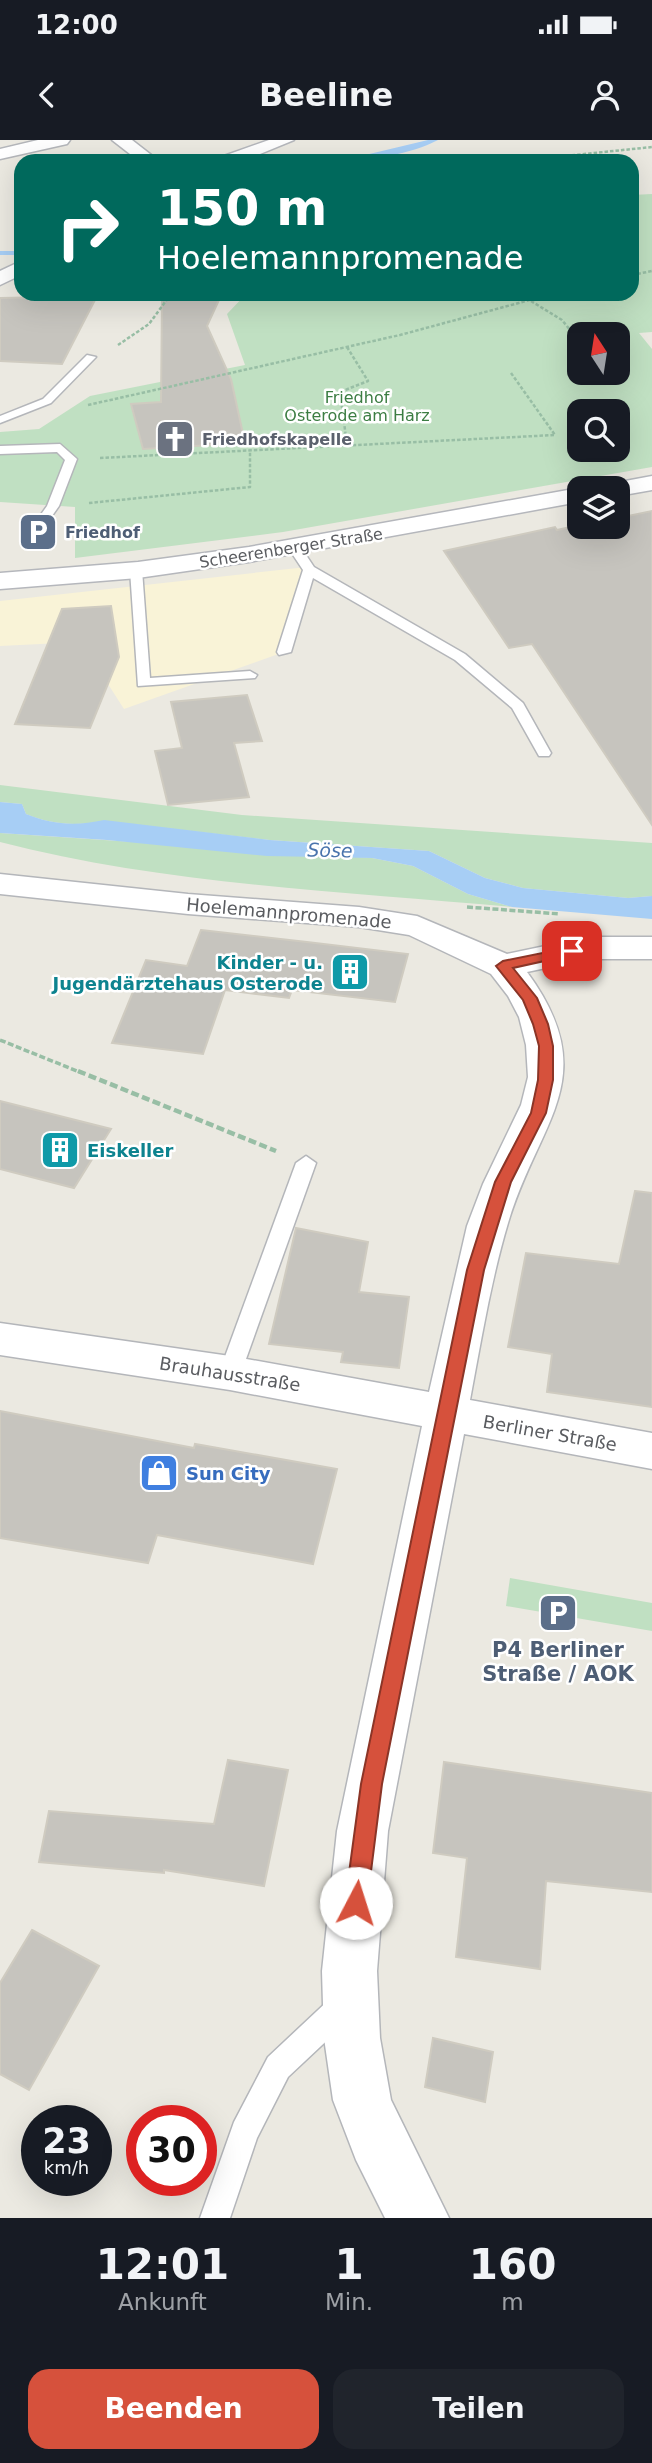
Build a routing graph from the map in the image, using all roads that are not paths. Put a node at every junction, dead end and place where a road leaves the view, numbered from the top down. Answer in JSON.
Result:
{"nodes":[{"id":1,"x":61,"y":140,"type":"edge"},
{"id":2,"x":121,"y":140,"type":"edge"},
{"id":3,"x":277,"y":141,"type":"edge"},
{"id":4,"x":0,"y":154,"type":"edge"},
{"id":5,"x":140,"y":154,"type":"edge"},
{"id":6,"x":244,"y":154,"type":"edge"},
{"id":7,"x":91,"y":357,"type":"road end"},
{"id":8,"x":0,"y":420,"type":"edge"},
{"id":9,"x":0,"y":450,"type":"edge"},
{"id":10,"x":652,"y":483,"type":"edge"},
{"id":11,"x":630,"y":487,"type":"edge"},
{"id":12,"x":567,"y":497,"type":"edge"},
{"id":13,"x":43,"y":520,"type":"dead end"},
{"id":14,"x":295,"y":549,"type":"junction"},
{"id":15,"x":136,"y":570,"type":"junction"},
{"id":16,"x":309,"y":570,"type":"junction"},
{"id":17,"x":0,"y":581,"type":"edge"},
{"id":18,"x":284,"y":652,"type":"dead end"},
{"id":19,"x":250,"y":675,"type":"dead end"},
{"id":20,"x":544,"y":753,"type":"dead end"},
{"id":21,"x":0,"y":884,"type":"edge"},
{"id":22,"x":652,"y":948,"type":"edge"},
{"id":23,"x":503,"y":966,"type":"junction"},
{"id":24,"x":306,"y":1163,"type":"road end"},
{"id":25,"x":3,"y":1346,"type":"edge"},
{"id":26,"x":230,"y":1373,"type":"junction"},
{"id":27,"x":448,"y":1414,"type":"junction"},
{"id":28,"x":652,"y":1451,"type":"edge"},
{"id":29,"x":349,"y":2000,"type":"junction"},
{"id":30,"x":215,"y":2218,"type":"edge"},
{"id":31,"x":419,"y":2218,"type":"edge"}],
"edges":[{"from":1,"to":4,"type":"street"},
{"from":2,"to":5,"type":"street"},
{"from":3,"to":6,"type":"street"},
{"from":7,"to":8,"type":"lane"},
{"from":9,"to":13,"type":"lane"},
{"from":10,"to":11,"type":"street"},
{"from":12,"to":14,"type":"street","name":"Scheerenberger Straße"},
{"from":14,"to":15,"type":"street","name":"Scheerenberger Straße"},
{"from":14,"to":16,"type":"lane"},
{"from":15,"to":17,"type":"street","name":"Scheerenberger Straße"},
{"from":15,"to":19,"type":"lane"},
{"from":16,"to":18,"type":"lane"},
{"from":16,"to":20,"type":"lane"},
{"from":21,"to":23,"type":"street","name":"Hoelemannpromenade"},
{"from":22,"to":23,"type":"street"},
{"from":23,"to":27,"type":"street"},
{"from":24,"to":26,"type":"lane"},
{"from":25,"to":26,"type":"street","name":"Brauhausstraße"},
{"from":26,"to":27,"type":"street","name":"Brauhausstraße"},
{"from":27,"to":28,"type":"street","name":"Berliner Straße"},
{"from":27,"to":29,"type":"street"},
{"from":29,"to":30,"type":"lane"},
{"from":29,"to":31,"type":"street"}]}
